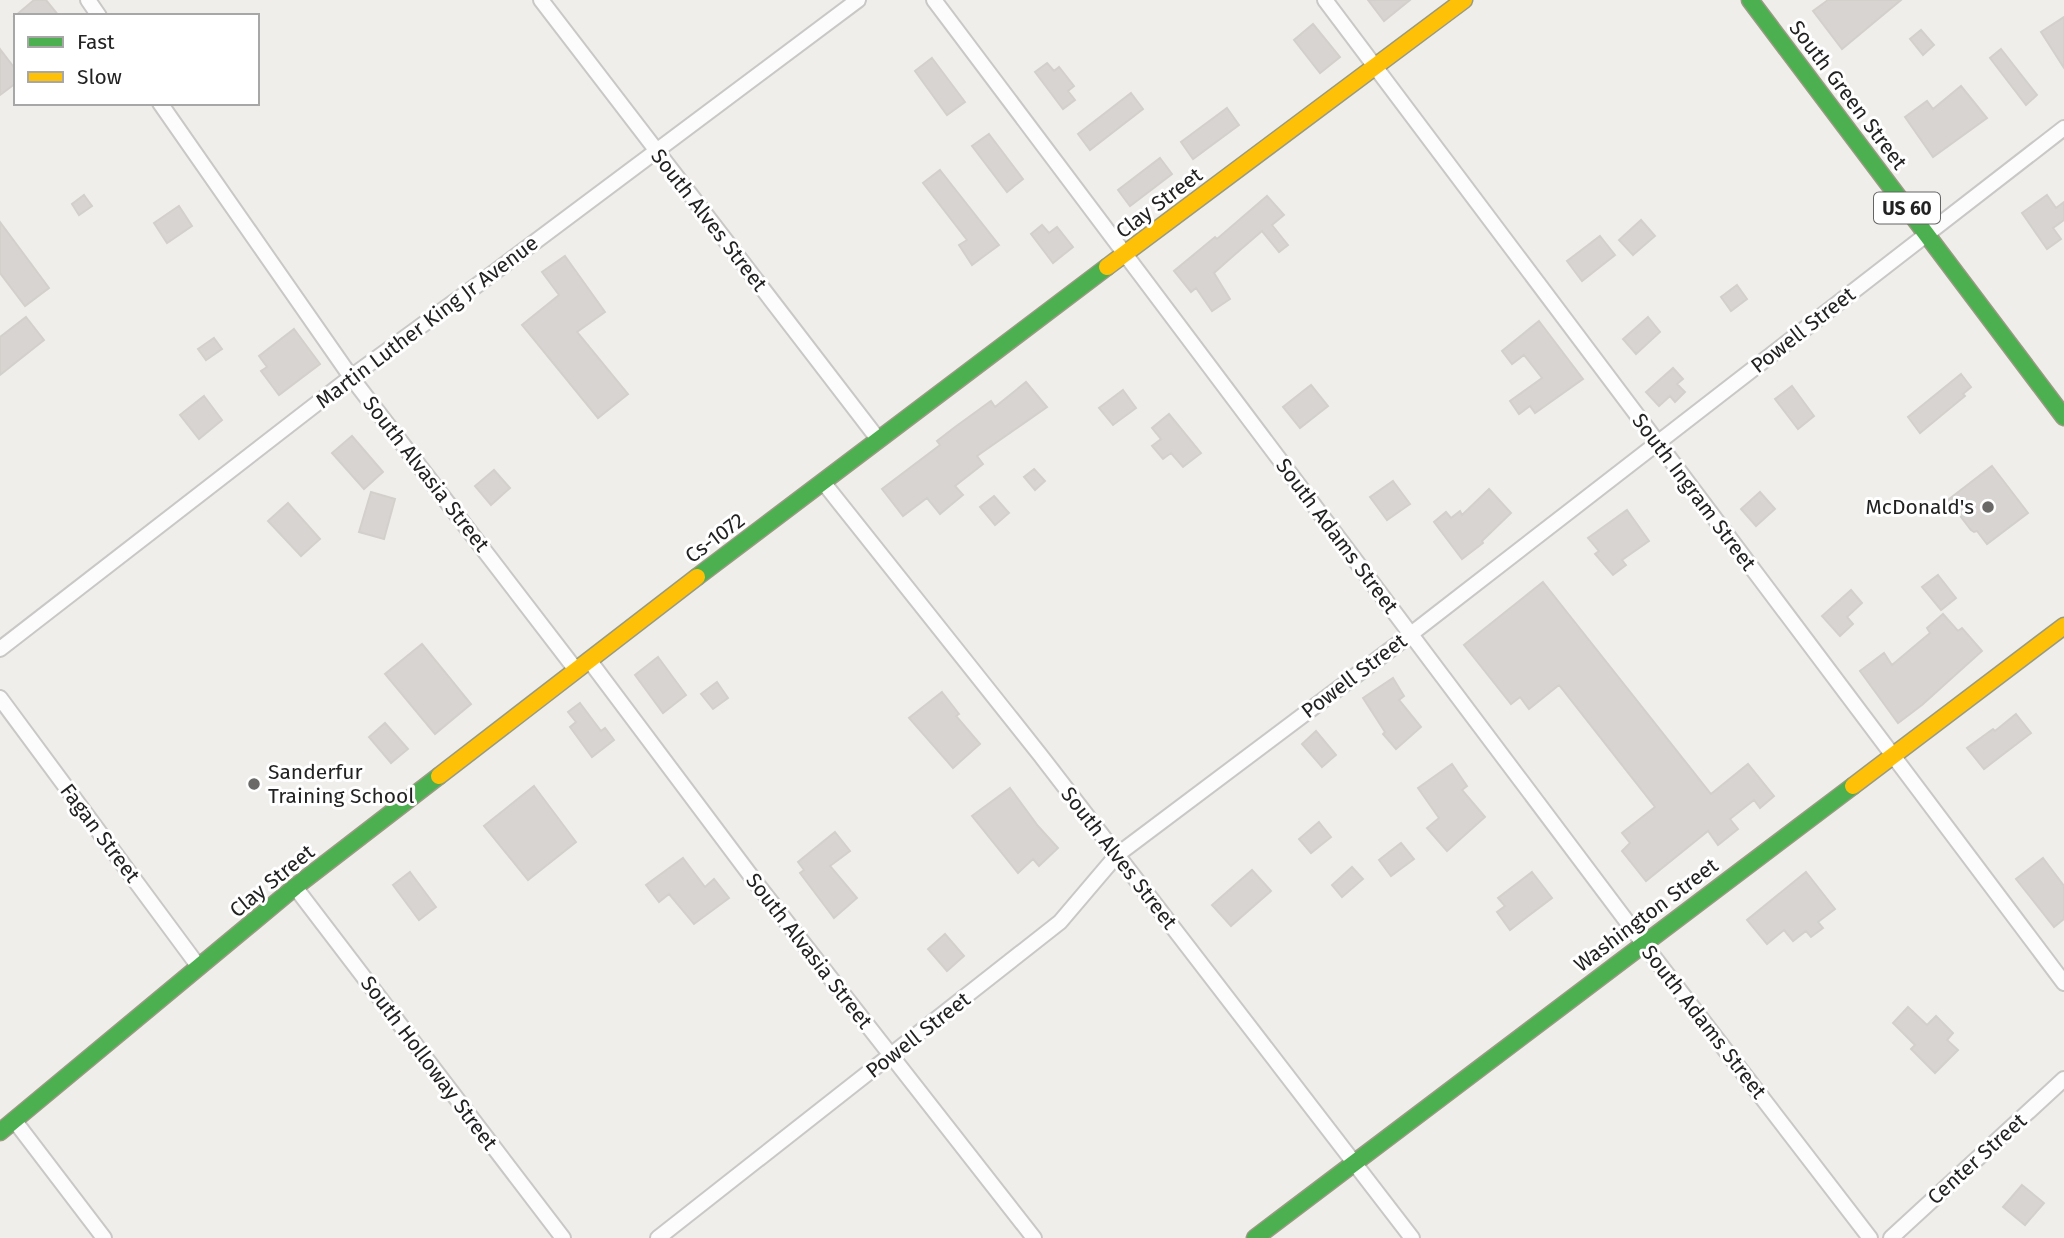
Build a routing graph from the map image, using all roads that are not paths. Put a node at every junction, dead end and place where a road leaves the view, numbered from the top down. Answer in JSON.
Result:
{"nodes":[{"id":1,"x":541,"y":0,"type":"edge"},
{"id":2,"x":858,"y":0,"type":"edge"},
{"id":3,"x":934,"y":0,"type":"edge"},
{"id":4,"x":1325,"y":0,"type":"edge"},
{"id":5,"x":1464,"y":0,"type":"edge"},
{"id":6,"x":1750,"y":0,"type":"edge"},
{"id":7,"x":1376,"y":67,"type":"junction"},
{"id":8,"x":161,"y":105,"type":"edge"},
{"id":9,"x":2064,"y":128,"type":"edge"},
{"id":10,"x":655,"y":151,"type":"junction"},
{"id":11,"x":1927,"y":234,"type":"junction"},
{"id":12,"x":1125,"y":255,"type":"junction"},
{"id":13,"x":351,"y":377,"type":"junction"},
{"id":14,"x":2064,"y":417,"type":"edge"},
{"id":15,"x":878,"y":439,"type":"junction"},
{"id":16,"x":1658,"y":444,"type":"junction"},
{"id":17,"x":822,"y":482,"type":"junction"},
{"id":18,"x":2064,"y":626,"type":"edge"},
{"id":19,"x":1411,"y":634,"type":"junction"},
{"id":20,"x":0,"y":649,"type":"edge"},
{"id":21,"x":583,"y":665,"type":"junction"},
{"id":22,"x":0,"y":698,"type":"edge"},
{"id":23,"x":1893,"y":753,"type":"junction"},
{"id":24,"x":1117,"y":855,"type":"junction"},
{"id":25,"x":296,"y":887,"type":"junction"},
{"id":26,"x":1643,"y":943,"type":"junction"},
{"id":27,"x":199,"y":967,"type":"junction"},
{"id":28,"x":2064,"y":983,"type":"edge"},
{"id":29,"x":890,"y":1057,"type":"junction"},
{"id":30,"x":2064,"y":1079,"type":"edge"},
{"id":31,"x":14,"y":1120,"type":"junction"},
{"id":32,"x":0,"y":1132,"type":"edge"},
{"id":33,"x":1356,"y":1163,"type":"junction"},
{"id":34,"x":104,"y":1238,"type":"edge"},
{"id":35,"x":563,"y":1238,"type":"edge"},
{"id":36,"x":658,"y":1238,"type":"edge"},
{"id":37,"x":1034,"y":1238,"type":"edge"},
{"id":38,"x":1255,"y":1238,"type":"edge"},
{"id":39,"x":1412,"y":1238,"type":"edge"},
{"id":40,"x":1870,"y":1238,"type":"edge"},
{"id":41,"x":1891,"y":1238,"type":"edge"}],
"edges":[{"from":1,"to":10,"type":"street","name":"South Alves Street"},
{"from":2,"to":10,"type":"street","name":"Martin Luther King Jr Avenue"},
{"from":3,"to":12,"type":"street","name":"South Adams Street"},
{"from":4,"to":7,"type":"street","name":"South Ingram Street"},
{"from":5,"to":7,"type":"street","name":"Clay Street"},
{"from":6,"to":11,"type":"street","name":"South Green Street","number":"US 60"},
{"from":7,"to":12,"type":"street","name":"Clay Street"},
{"from":7,"to":16,"type":"street","name":"South Ingram Street"},
{"from":8,"to":13,"type":"street","name":"South Alvasia Street"},
{"from":9,"to":11,"type":"street","name":"Powell Street"},
{"from":10,"to":13,"type":"street","name":"Martin Luther King Jr Avenue"},
{"from":10,"to":15,"type":"street","name":"South Alves Street"},
{"from":11,"to":14,"type":"street","name":"South Green Street","number":"US 60"},
{"from":11,"to":16,"type":"street","name":"Powell Street"},
{"from":12,"to":15,"type":"street","name":"Clay Street"},
{"from":12,"to":19,"type":"street","name":"South Adams Street"},
{"from":13,"to":20,"type":"street","name":"Martin Luther King Jr Avenue"},
{"from":13,"to":21,"type":"street","name":"South Alvasia Street"},
{"from":15,"to":17,"type":"street","name":"Cs-1072"},
{"from":16,"to":19,"type":"street","name":"Powell Street"},
{"from":16,"to":23,"type":"street","name":"South Ingram Street"},
{"from":17,"to":21,"type":"street","name":"Cs-1072"},
{"from":17,"to":24,"type":"street","name":"South Alves Street"},
{"from":18,"to":23,"type":"street","name":"Washington Street"},
{"from":19,"to":24,"type":"street","name":"Powell Street"},
{"from":19,"to":26,"type":"street","name":"South Adams Street"},
{"from":21,"to":25,"type":"street","name":"Clay Street"},
{"from":21,"to":29,"type":"street","name":"South Alvasia Street"},
{"from":22,"to":27,"type":"street","name":"Fagan Street"},
{"from":23,"to":26,"type":"street","name":"Washington Street"},
{"from":23,"to":28,"type":"street","name":"South Ingram Street"},
{"from":24,"to":29,"type":"street","name":"Powell Street"},
{"from":24,"to":33,"type":"street","name":"South Alves Street"},
{"from":25,"to":27,"type":"street","name":"Clay Street"},
{"from":25,"to":35,"type":"street","name":"South Holloway Street"},
{"from":26,"to":33,"type":"street","name":"Washington Street"},
{"from":26,"to":40,"type":"street","name":"South Adams Street"},
{"from":27,"to":31,"type":"street","name":"Clay Street"},
{"from":29,"to":36,"type":"street","name":"Powell Street"},
{"from":29,"to":37,"type":"street","name":"South Alvasia Street"},
{"from":30,"to":41,"type":"street","name":"Center Street"},
{"from":31,"to":32,"type":"street","name":"Clay Street"},
{"from":31,"to":34,"type":"street"},
{"from":33,"to":38,"type":"street","name":"Washington Street"},
{"from":33,"to":39,"type":"street","name":"South Alves Street"}]}
